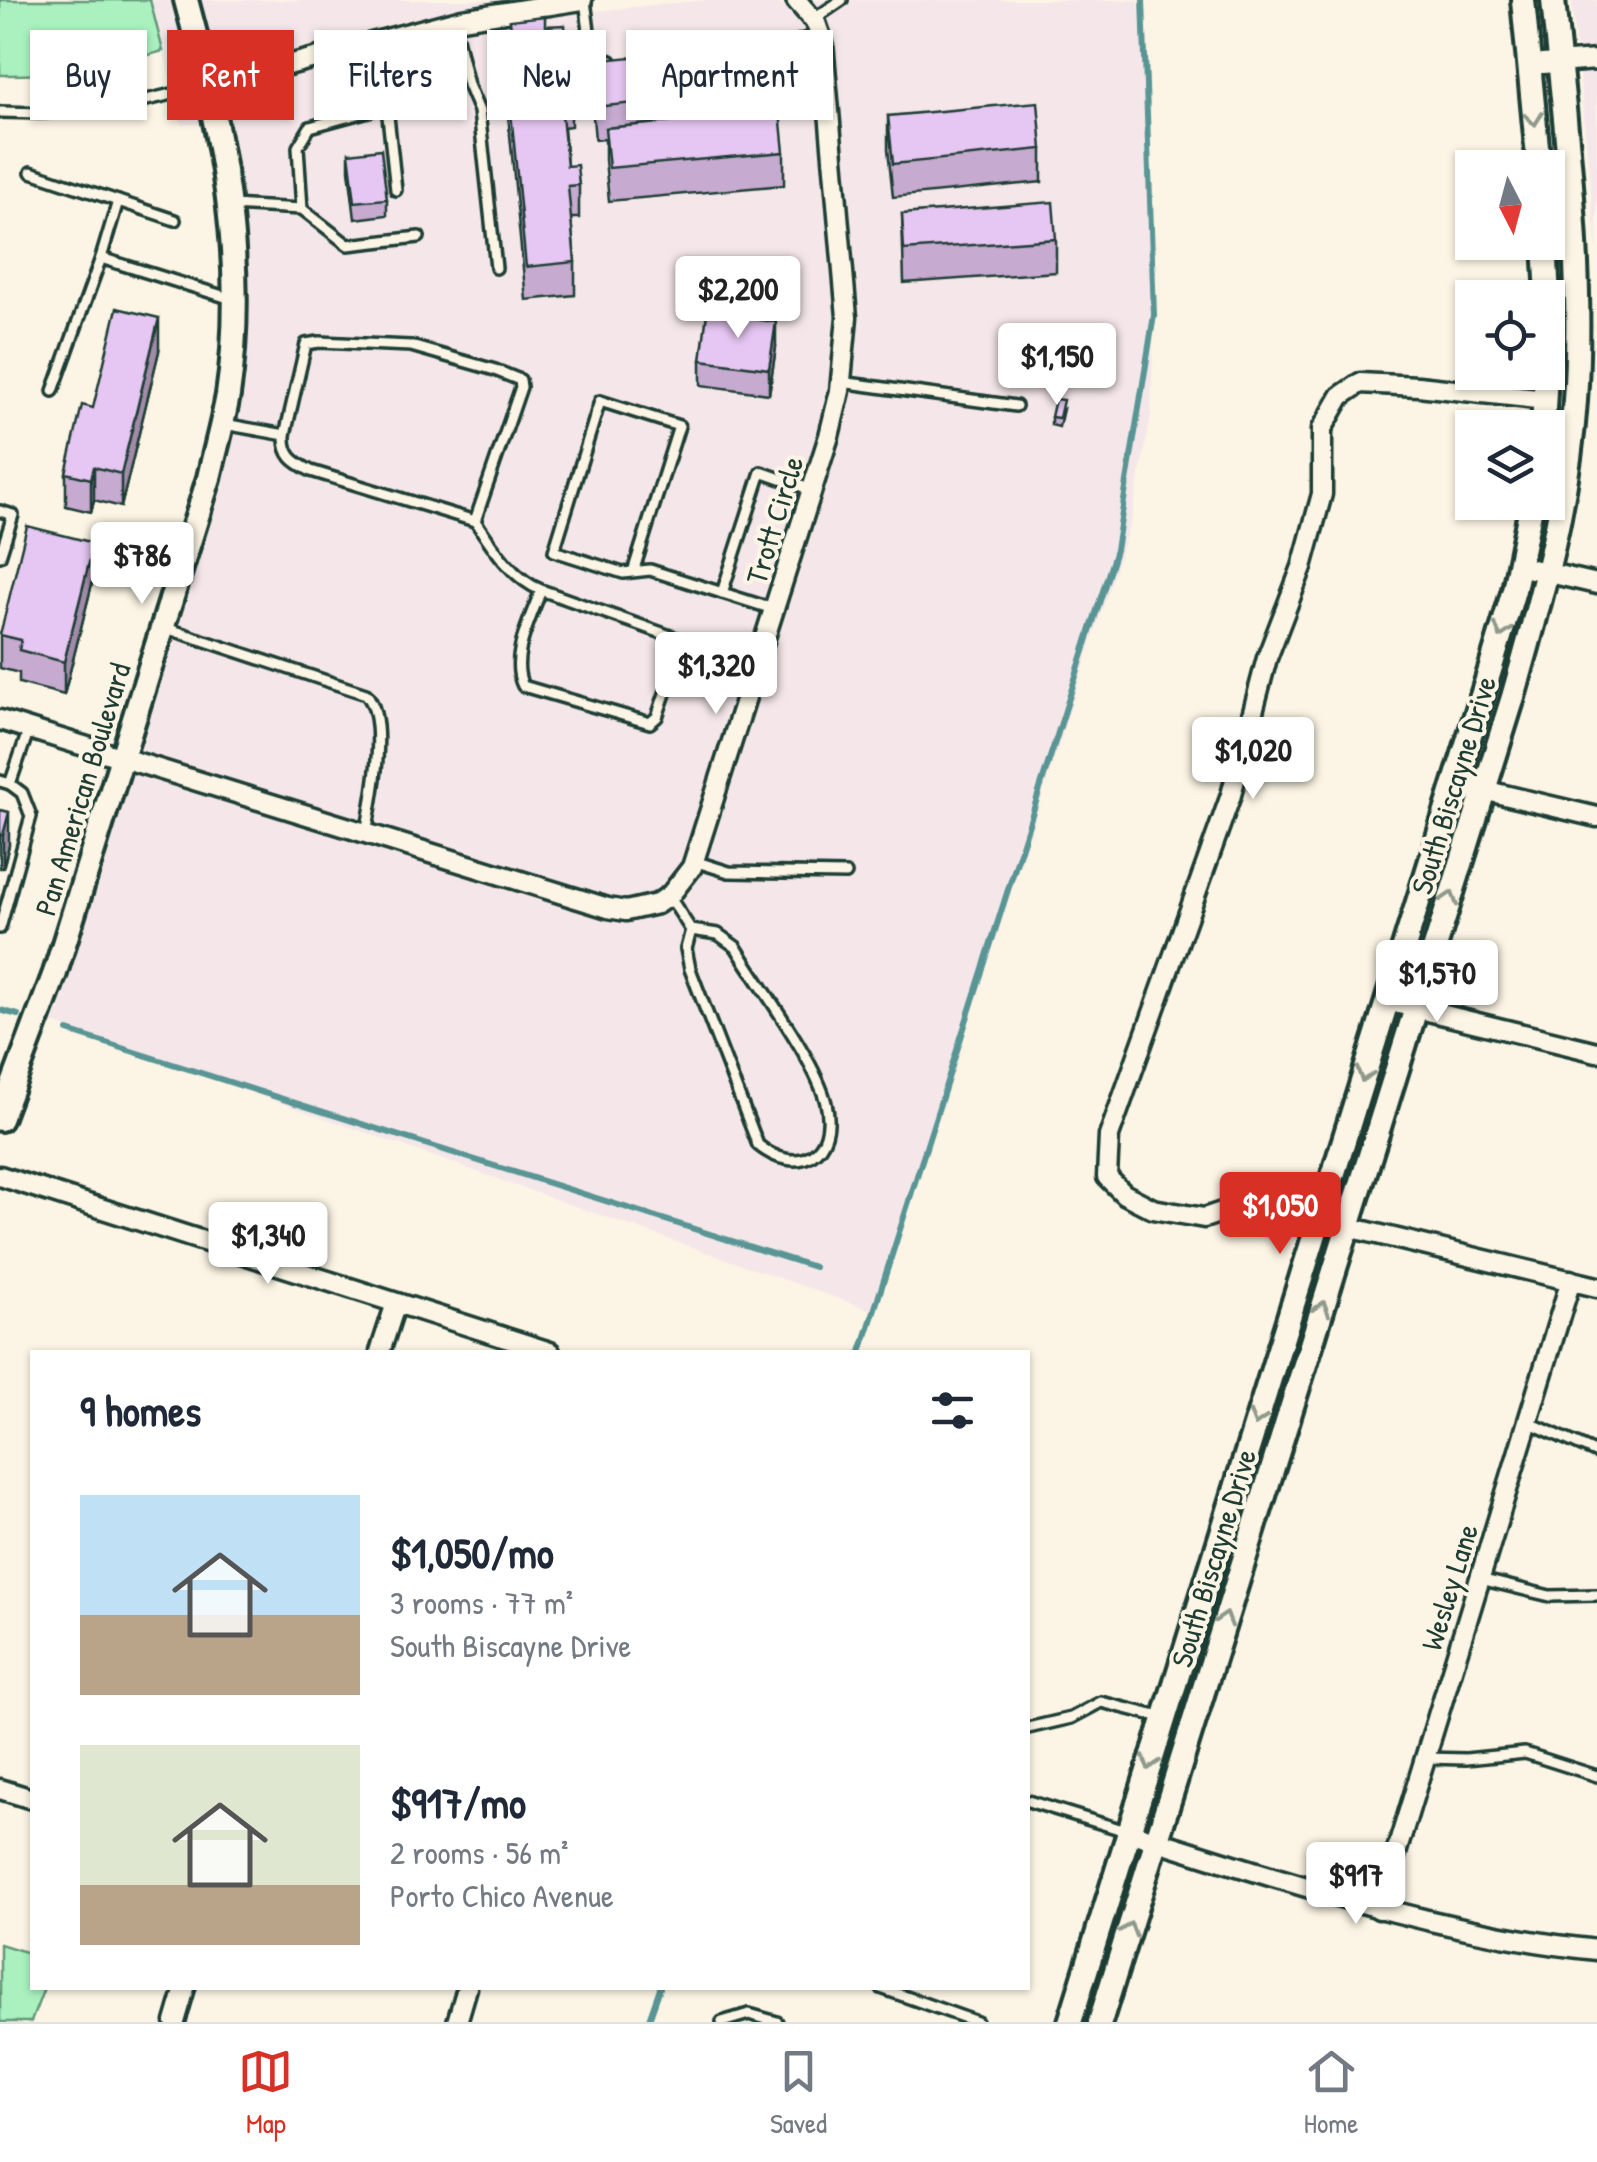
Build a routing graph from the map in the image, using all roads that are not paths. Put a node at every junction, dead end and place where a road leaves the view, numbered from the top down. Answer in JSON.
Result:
{"nodes":[{"id":1,"x":186,"y":0,"type":"edge"},
{"id":2,"x":583,"y":0,"type":"edge"},
{"id":3,"x":796,"y":0,"type":"edge"},
{"id":4,"x":842,"y":0,"type":"edge"},
{"id":5,"x":1523,"y":0,"type":"edge"},
{"id":6,"x":1552,"y":0,"type":"edge"},
{"id":7,"x":453,"y":21,"type":"junction"},
{"id":8,"x":817,"y":26,"type":"junction"},
{"id":9,"x":194,"y":30,"type":"edge"},
{"id":10,"x":416,"y":30,"type":"edge"},
{"id":11,"x":810,"y":30,"type":"edge"},
{"id":12,"x":1597,"y":60,"type":"edge"},
{"id":13,"x":1559,"y":62,"type":"junction"},
{"id":14,"x":626,"y":63,"type":"edge"},
{"id":15,"x":1529,"y":65,"type":"junction"},
{"id":16,"x":167,"y":95,"type":"edge"},
{"id":17,"x":0,"y":112,"type":"edge"},
{"id":18,"x":215,"y":120,"type":"edge"},
{"id":19,"x":336,"y":120,"type":"edge"},
{"id":20,"x":388,"y":120,"type":"edge"},
{"id":21,"x":1537,"y":150,"type":"edge"},
{"id":22,"x":31,"y":172,"type":"dead end"},
{"id":23,"x":396,"y":190,"type":"dead end"},
{"id":24,"x":118,"y":201,"type":"junction"},
{"id":25,"x":230,"y":205,"type":"junction"},
{"id":26,"x":302,"y":209,"type":"junction"},
{"id":27,"x":175,"y":220,"type":"dead end"},
{"id":28,"x":419,"y":237,"type":"dead end"},
{"id":29,"x":101,"y":258,"type":"junction"},
{"id":30,"x":1546,"y":260,"type":"edge"},
{"id":31,"x":496,"y":268,"type":"dead end"},
{"id":32,"x":234,"y":300,"type":"junction"},
{"id":33,"x":841,"y":382,"type":"junction"},
{"id":34,"x":53,"y":391,"type":"dead end"},
{"id":35,"x":1546,"y":400,"type":"junction"},
{"id":36,"x":1016,"y":406,"type":"dead end"},
{"id":37,"x":1545,"y":410,"type":"edge"},
{"id":38,"x":221,"y":423,"type":"junction"},
{"id":39,"x":285,"y":435,"type":"junction"},
{"id":40,"x":812,"y":490,"type":"junction"},
{"id":41,"x":0,"y":510,"type":"edge"},
{"id":42,"x":1528,"y":520,"type":"edge"},
{"id":43,"x":475,"y":521,"type":"junction"},
{"id":44,"x":0,"y":556,"type":"edge"},
{"id":45,"x":1519,"y":566,"type":"junction"},
{"id":46,"x":633,"y":572,"type":"junction"},
{"id":47,"x":1548,"y":572,"type":"junction"},
{"id":48,"x":1597,"y":584,"type":"edge"},
{"id":49,"x":541,"y":590,"type":"junction"},
{"id":50,"x":722,"y":593,"type":"junction"},
{"id":51,"x":775,"y":610,"type":"junction"},
{"id":52,"x":163,"y":627,"type":"junction"},
{"id":53,"x":0,"y":720,"type":"edge"},
{"id":54,"x":28,"y":729,"type":"junction"},
{"id":55,"x":123,"y":758,"type":"junction"},
{"id":56,"x":5,"y":783,"type":"edge"},
{"id":57,"x":1454,"y":784,"type":"junction"},
{"id":58,"x":1484,"y":790,"type":"junction"},
{"id":59,"x":1597,"y":817,"type":"edge"},
{"id":60,"x":366,"y":833,"type":"junction"},
{"id":61,"x":694,"y":861,"type":"junction"},
{"id":62,"x":846,"y":874,"type":"dead end"},
{"id":63,"x":669,"y":896,"type":"junction"},
{"id":64,"x":0,"y":928,"type":"edge"},
{"id":65,"x":691,"y":930,"type":"junction"},
{"id":66,"x":1387,"y":1001,"type":"junction"},
{"id":67,"x":1415,"y":1008,"type":"junction"},
{"id":68,"x":1597,"y":1052,"type":"edge"},
{"id":69,"x":0,"y":1119,"type":"edge"},
{"id":70,"x":0,"y":1176,"type":"edge"},
{"id":71,"x":1319,"y":1220,"type":"junction"},
{"id":72,"x":1347,"y":1227,"type":"junction"},
{"id":73,"x":1571,"y":1280,"type":"junction"},
{"id":74,"x":1597,"y":1286,"type":"edge"},
{"id":75,"x":396,"y":1303,"type":"junction"},
{"id":76,"x":381,"y":1350,"type":"edge"},
{"id":77,"x":544,"y":1350,"type":"edge"},
{"id":78,"x":1528,"y":1422,"type":"junction"},
{"id":79,"x":1597,"y":1453,"type":"edge"},
{"id":80,"x":1480,"y":1579,"type":"junction"},
{"id":81,"x":1597,"y":1596,"type":"edge"},
{"id":82,"x":1164,"y":1718,"type":"junction"},
{"id":83,"x":1030,"y":1728,"type":"edge"},
{"id":84,"x":1425,"y":1758,"type":"junction"},
{"id":85,"x":1597,"y":1776,"type":"edge"},
{"id":86,"x":0,"y":1789,"type":"edge"},
{"id":87,"x":30,"y":1798,"type":"edge"},
{"id":88,"x":1030,"y":1802,"type":"edge"},
{"id":89,"x":1129,"y":1832,"type":"junction"},
{"id":90,"x":1157,"y":1841,"type":"junction"},
{"id":91,"x":1380,"y":1909,"type":"junction"},
{"id":92,"x":1597,"y":1950,"type":"edge"},
{"id":93,"x":184,"y":1990,"type":"edge"},
{"id":94,"x":467,"y":1990,"type":"edge"},
{"id":95,"x":887,"y":1990,"type":"edge"},
{"id":96,"x":175,"y":2022,"type":"edge"},
{"id":97,"x":457,"y":2022,"type":"edge"},
{"id":98,"x":722,"y":2022,"type":"edge"},
{"id":99,"x":778,"y":2022,"type":"edge"},
{"id":100,"x":978,"y":2022,"type":"edge"},
{"id":101,"x":1070,"y":2022,"type":"edge"},
{"id":102,"x":1100,"y":2022,"type":"edge"}],
"edges":[{"from":1,"to":9,"type":"street","name":"Pan American Boulevard"},
{"from":2,"to":7,"type":"street"},
{"from":2,"to":14,"type":"lane"},
{"from":3,"to":8,"type":"street"},
{"from":4,"to":8,"type":"lane"},
{"from":5,"to":15,"type":"street"},
{"from":6,"to":13,"type":"street","name":"South Biscayne Drive"},
{"from":7,"to":10,"type":"street"},
{"from":7,"to":31,"type":"lane"},
{"from":8,"to":11,"type":"lane"},
{"from":8,"to":33,"type":"street","name":"Trott Circle"},
{"from":12,"to":13,"type":"street"},
{"from":13,"to":15,"type":"street"},
{"from":13,"to":47,"type":"street","name":"South Biscayne Drive"},
{"from":15,"to":21,"type":"street","one_way":true},
{"from":16,"to":17,"type":"lane"},
{"from":18,"to":25,"type":"street","name":"Pan American Boulevard"},
{"from":19,"to":26,"type":"lane"},
{"from":20,"to":23,"type":"lane"},
{"from":22,"to":24,"type":"lane"},
{"from":24,"to":27,"type":"lane"},
{"from":24,"to":29,"type":"lane"},
{"from":25,"to":26,"type":"lane"},
{"from":25,"to":32,"type":"street","name":"Pan American Boulevard"},
{"from":26,"to":28,"type":"lane"},
{"from":29,"to":32,"type":"lane"},
{"from":29,"to":34,"type":"lane"},
{"from":30,"to":35,"type":"street"},
{"from":32,"to":38,"type":"street","name":"Pan American Boulevard"},
{"from":33,"to":36,"type":"lane"},
{"from":33,"to":40,"type":"street","name":"Trott Circle"},
{"from":35,"to":37,"type":"street"},
{"from":35,"to":71,"type":"street"},
{"from":38,"to":39,"type":"lane"},
{"from":38,"to":52,"type":"street","name":"Pan American Boulevard"},
{"from":39,"to":43,"type":"lane"},
{"from":39,"to":43,"type":"lane"},
{"from":40,"to":50,"type":"lane"},
{"from":40,"to":51,"type":"street","name":"Trott Circle"},
{"from":41,"to":44,"type":"lane"},
{"from":42,"to":45,"type":"street","name":"South Biscayne Drive"},
{"from":43,"to":49,"type":"lane"},
{"from":45,"to":47,"type":"street"},
{"from":45,"to":57,"type":"street","name":"South Biscayne Drive","one_way":true},
{"from":46,"to":46,"type":"lane"},
{"from":46,"to":50,"type":"lane"},
{"from":47,"to":48,"type":"street"},
{"from":47,"to":58,"type":"street","name":"South Biscayne Drive"},
{"from":49,"to":49,"type":"lane"},
{"from":50,"to":51,"type":"lane"},
{"from":51,"to":61,"type":"street","name":"Trott Circle"},
{"from":52,"to":55,"type":"street","name":"Pan American Boulevard"},
{"from":52,"to":60,"type":"lane"},
{"from":53,"to":54,"type":"street"},
{"from":54,"to":55,"type":"street"},
{"from":54,"to":56,"type":"lane"},
{"from":55,"to":60,"type":"street"},
{"from":55,"to":69,"type":"street","name":"Pan American Boulevard"},
{"from":56,"to":64,"type":"lane"},
{"from":57,"to":58,"type":"street"},
{"from":57,"to":66,"type":"street","name":"South Biscayne Drive"},
{"from":58,"to":59,"type":"street"},
{"from":67,"to":58,"type":"street","name":"South Biscayne Drive","one_way":true},
{"from":60,"to":63,"type":"street"},
{"from":61,"to":62,"type":"lane"},
{"from":61,"to":63,"type":"street","name":"Trott Circle"},
{"from":63,"to":65,"type":"lane"},
{"from":65,"to":65,"type":"lane"},
{"from":66,"to":67,"type":"street"},
{"from":66,"to":71,"type":"street","name":"South Biscayne Drive","one_way":true},
{"from":67,"to":68,"type":"street"},
{"from":67,"to":72,"type":"street","name":"South Biscayne Drive"},
{"from":70,"to":75,"type":"street"},
{"from":71,"to":72,"type":"street"},
{"from":71,"to":82,"type":"street","name":"South Biscayne Drive","one_way":true},
{"from":72,"to":73,"type":"street"},
{"from":90,"to":72,"type":"street","name":"South Biscayne Drive","one_way":true},
{"from":73,"to":74,"type":"street"},
{"from":73,"to":78,"type":"street","name":"Wesley Lane"},
{"from":75,"to":76,"type":"street"},
{"from":75,"to":77,"type":"street"},
{"from":78,"to":79,"type":"lane"},
{"from":78,"to":80,"type":"street","name":"Wesley Lane"},
{"from":80,"to":81,"type":"lane"},
{"from":80,"to":84,"type":"street","name":"Wesley Lane"},
{"from":82,"to":83,"type":"lane"},
{"from":82,"to":89,"type":"street","name":"South Biscayne Drive","one_way":true},
{"from":84,"to":85,"type":"lane"},
{"from":84,"to":91,"type":"street","name":"Wesley Lane"},
{"from":86,"to":87,"type":"street"},
{"from":88,"to":89,"type":"lane"},
{"from":89,"to":90,"type":"street"},
{"from":89,"to":101,"type":"street","name":"South Biscayne Drive"},
{"from":90,"to":91,"type":"street"},
{"from":102,"to":90,"type":"street","name":"South Biscayne Drive","one_way":true},
{"from":91,"to":92,"type":"street"},
{"from":93,"to":96,"type":"street"},
{"from":94,"to":97,"type":"street"},
{"from":95,"to":100,"type":"lane"},
{"from":98,"to":99,"type":"lane"}]}
